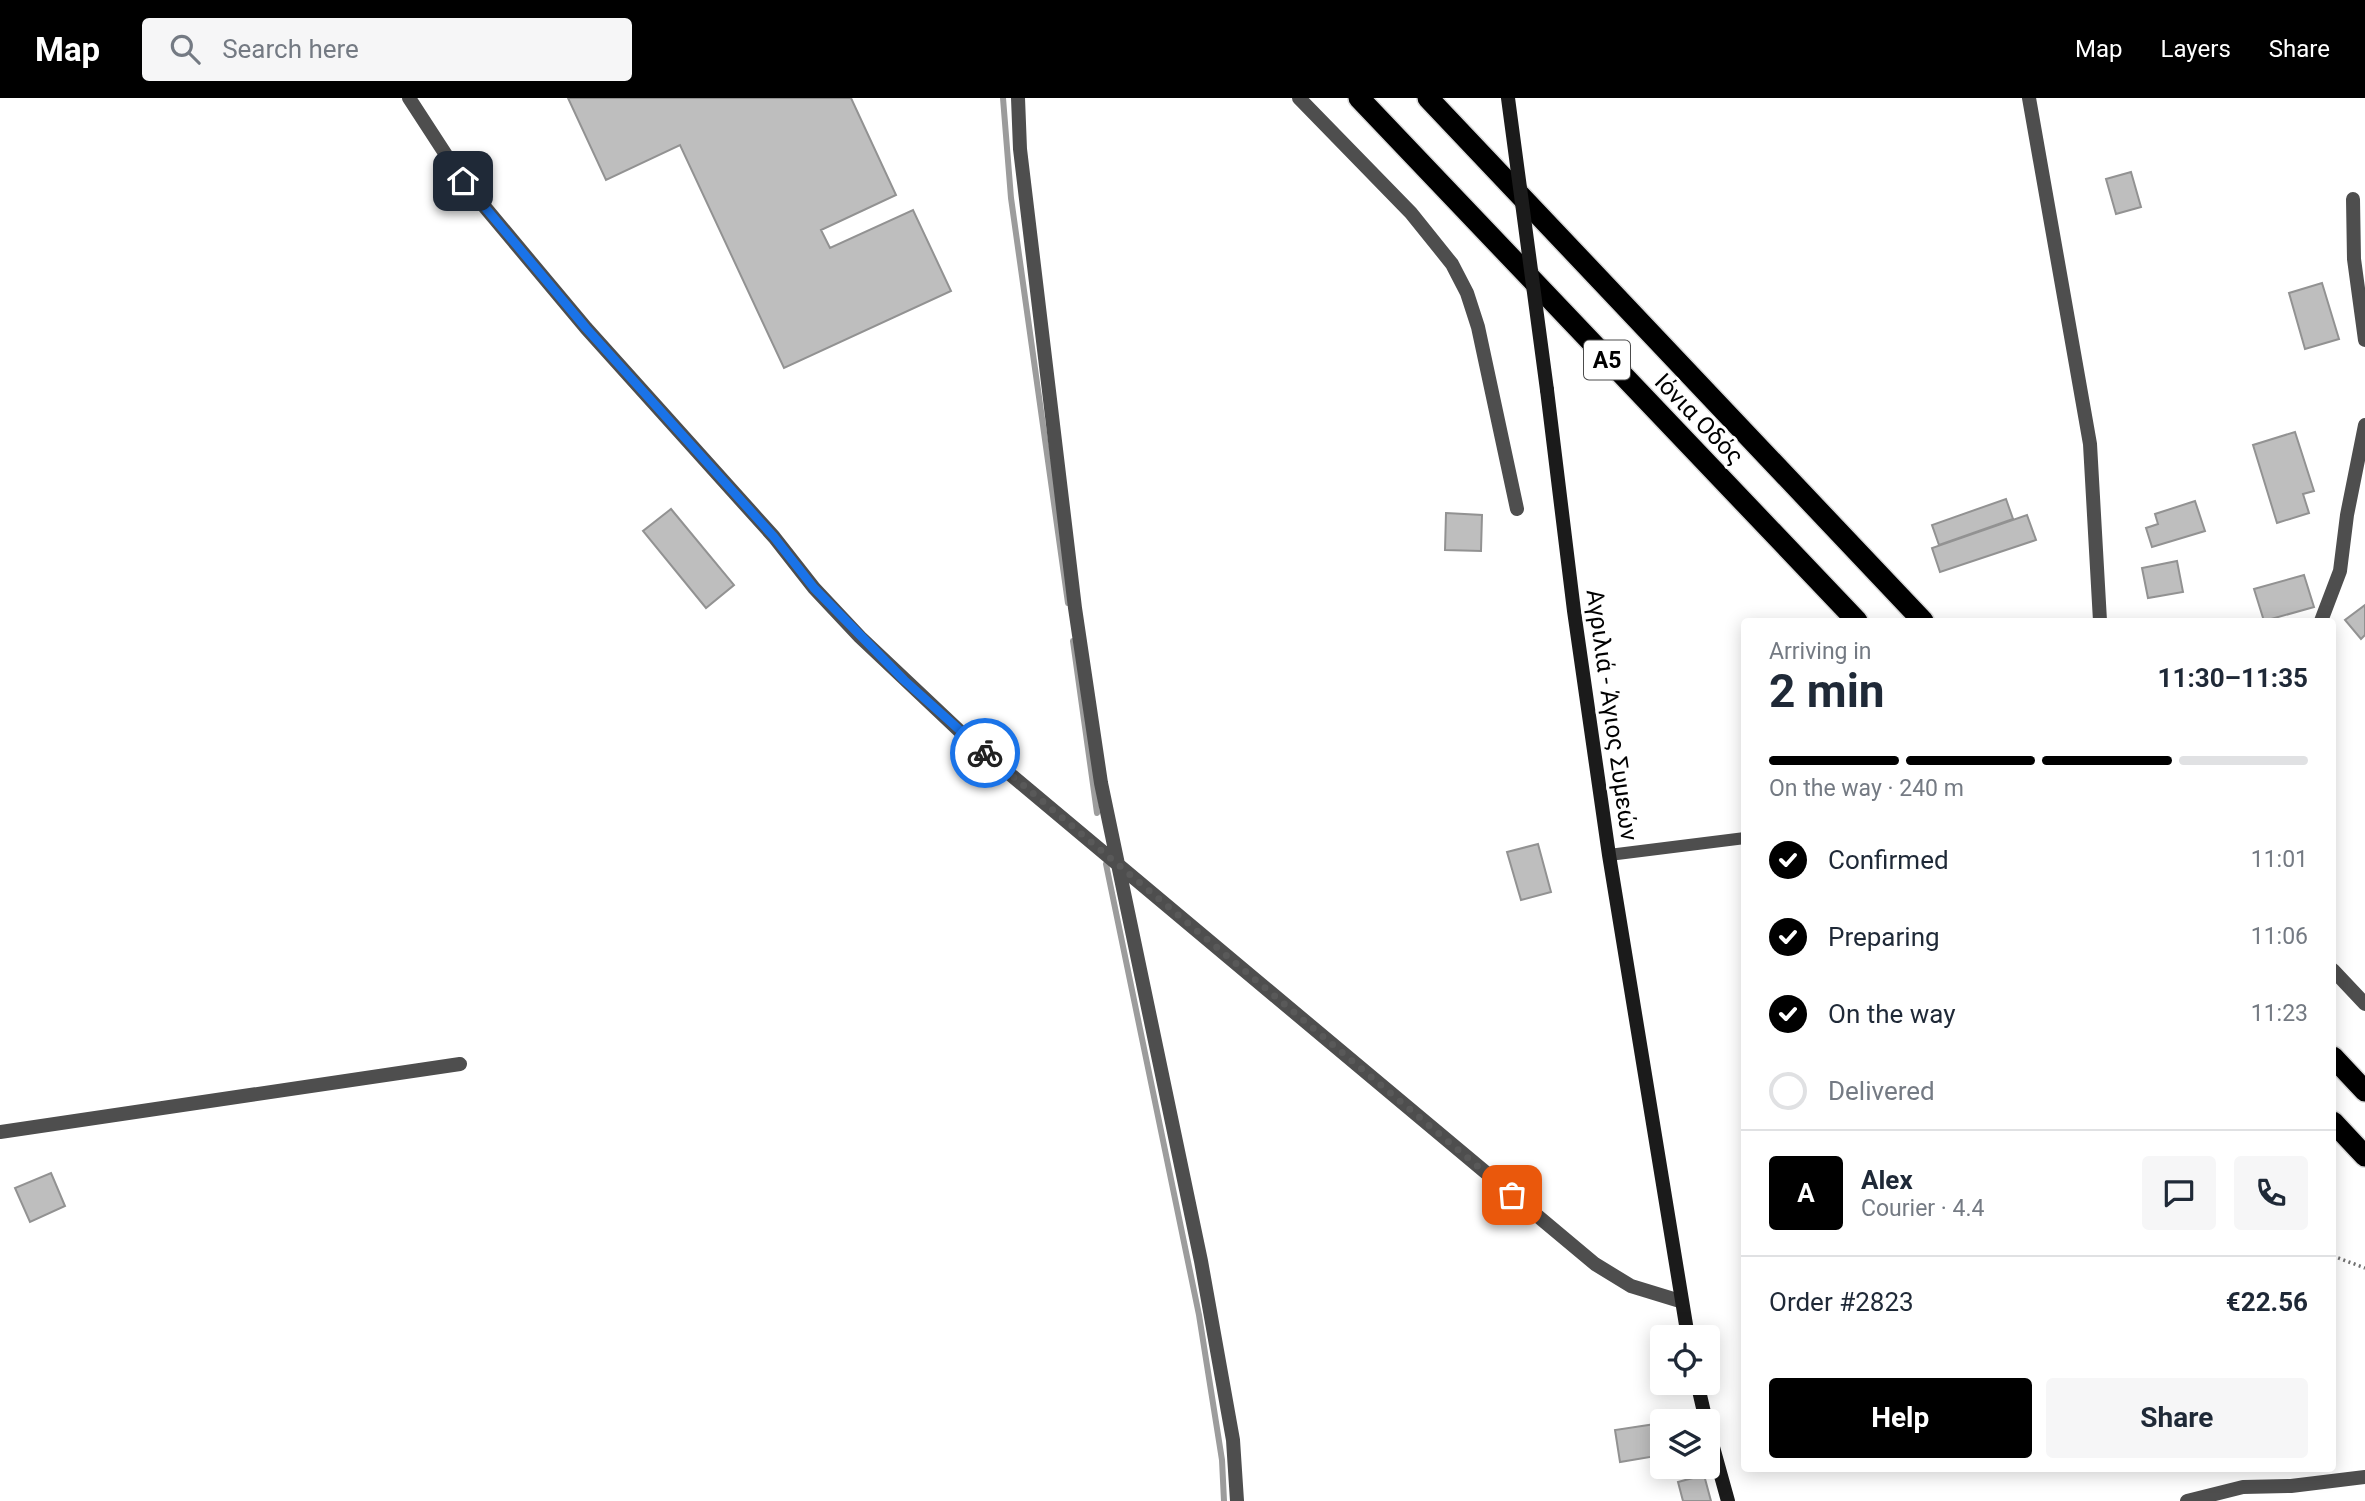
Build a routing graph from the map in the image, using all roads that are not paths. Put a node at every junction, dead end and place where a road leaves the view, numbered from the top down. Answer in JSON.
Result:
{"nodes":[{"id":1,"x":409,"y":98,"type":"edge"},
{"id":2,"x":1018,"y":98,"type":"edge"},
{"id":3,"x":1299,"y":98,"type":"edge"},
{"id":4,"x":1359,"y":98,"type":"edge"},
{"id":5,"x":1427,"y":98,"type":"edge"},
{"id":6,"x":1508,"y":98,"type":"edge"},
{"id":7,"x":2029,"y":98,"type":"edge"},
{"id":8,"x":2353,"y":199,"type":"dead end"},
{"id":9,"x":2365,"y":340,"type":"edge"},
{"id":10,"x":2365,"y":425,"type":"edge"},
{"id":11,"x":1517,"y":509,"type":"dead end"},
{"id":12,"x":1854,"y":618,"type":"edge"},
{"id":13,"x":1920,"y":618,"type":"edge"},
{"id":14,"x":2100,"y":618,"type":"edge"},
{"id":15,"x":2323,"y":618,"type":"edge"},
{"id":16,"x":1741,"y":838,"type":"edge"},
{"id":17,"x":1609,"y":855,"type":"junction"},
{"id":18,"x":1118,"y":865,"type":"junction"},
{"id":19,"x":2336,"y":974,"type":"edge"},
{"id":20,"x":2365,"y":1004,"type":"edge"},
{"id":21,"x":2336,"y":1060,"type":"edge"},
{"id":22,"x":460,"y":1064,"type":"dead end"},
{"id":23,"x":2365,"y":1091,"type":"edge"},
{"id":24,"x":2336,"y":1125,"type":"edge"},
{"id":25,"x":0,"y":1132,"type":"edge"},
{"id":26,"x":2365,"y":1156,"type":"edge"},
{"id":27,"x":1680,"y":1301,"type":"junction"},
{"id":28,"x":1685,"y":1325,"type":"edge"},
{"id":29,"x":1720,"y":1472,"type":"edge"},
{"id":30,"x":2365,"y":1477,"type":"edge"},
{"id":31,"x":1237,"y":1501,"type":"edge"},
{"id":32,"x":1728,"y":1501,"type":"edge"},
{"id":33,"x":2187,"y":1501,"type":"edge"}],
"edges":[{"from":1,"to":18,"type":"street"},
{"from":2,"to":18,"type":"street"},
{"from":3,"to":11,"type":"street"},
{"from":4,"to":12,"type":"highway","name":"Ιόνια Οδός","number":"Α5"},
{"from":5,"to":13,"type":"highway","name":"Ιόνια Οδός","number":"Α5"},
{"from":6,"to":17,"type":"main road","name":"Αγριλιά - Άγιος Συμεών","bridge":true},
{"from":7,"to":14,"type":"street"},
{"from":8,"to":9,"type":"street"},
{"from":10,"to":15,"type":"street"},
{"from":16,"to":17,"type":"lane"},
{"from":17,"to":27,"type":"main road","name":"Αγριλιά - Άγιος Συμεών"},
{"from":18,"to":27,"type":"street"},
{"from":18,"to":31,"type":"street"},
{"from":19,"to":20,"type":"street"},
{"from":21,"to":23,"type":"highway"},
{"from":22,"to":25,"type":"street"},
{"from":24,"to":26,"type":"highway"},
{"from":27,"to":28,"type":"main road","name":"Αγριλιά - Άγιος Συμεών"},
{"from":29,"to":32,"type":"main road"},
{"from":30,"to":33,"type":"street"}]}
